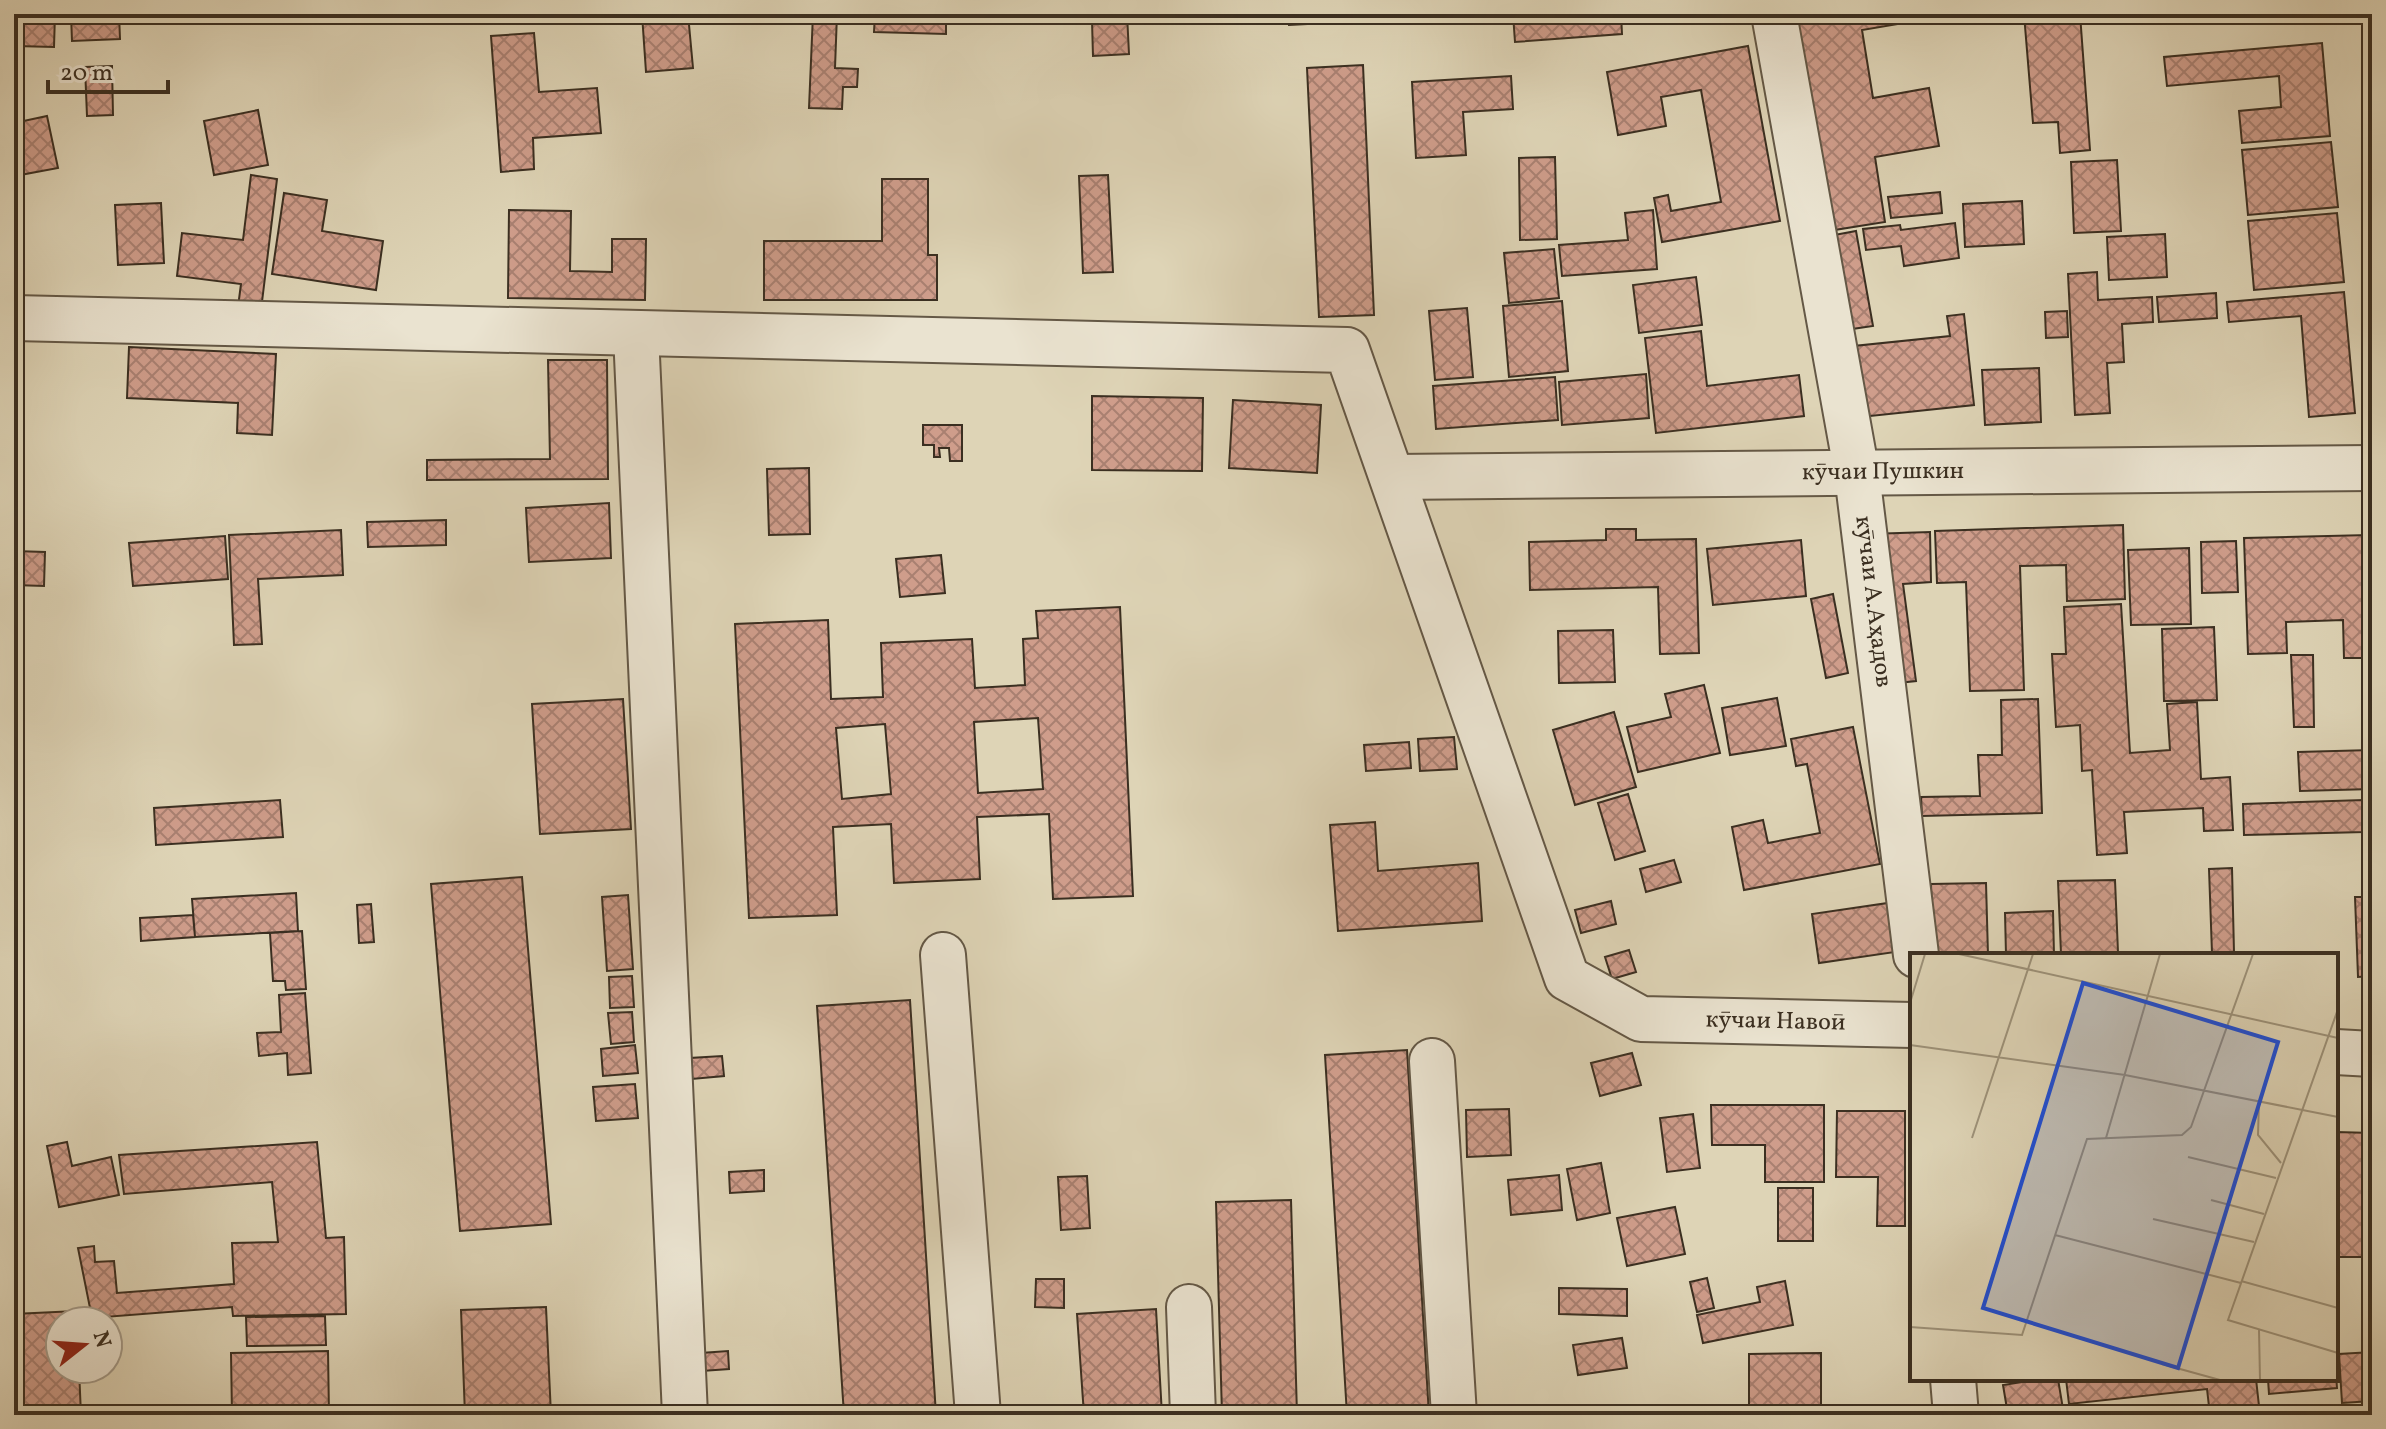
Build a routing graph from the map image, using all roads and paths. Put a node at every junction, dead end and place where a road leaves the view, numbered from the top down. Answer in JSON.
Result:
{"nodes":[{"id":1,"x":1774,"y":14,"type":"edge"},
{"id":2,"x":14,"y":318,"type":"edge"},
{"id":3,"x":636,"y":334,"type":"junction"},
{"id":4,"x":2372,"y":468,"type":"edge"},
{"id":5,"x":1857,"y":474,"type":"junction"},
{"id":6,"x":1393,"y":477,"type":"junction"},
{"id":7,"x":1916,"y":953,"type":"edge"},
{"id":8,"x":943,"y":955,"type":"dead end"},
{"id":9,"x":1910,"y":1025,"type":"edge"},
{"id":10,"x":2338,"y":1052,"type":"edge"},
{"id":11,"x":2372,"y":1054,"type":"edge"},
{"id":12,"x":1432,"y":1061,"type":"dead end"},
{"id":13,"x":1189,"y":1307,"type":"dead end"},
{"id":14,"x":1953,"y":1381,"type":"edge"},
{"id":15,"x":685,"y":1415,"type":"edge"},
{"id":16,"x":978,"y":1415,"type":"edge"},
{"id":17,"x":1193,"y":1415,"type":"edge"},
{"id":18,"x":1454,"y":1415,"type":"edge"},
{"id":19,"x":1956,"y":1415,"type":"edge"}],
"edges":[{"from":1,"to":5,"type":"street","name":"кӯчаи А.Аҳадов"},
{"from":2,"to":3,"type":"street"},
{"from":3,"to":6,"type":"street"},
{"from":3,"to":15,"type":"street"},
{"from":4,"to":5,"type":"street","name":"кӯчаи Пушкин"},
{"from":5,"to":6,"type":"street","name":"кӯчаи Пушкин"},
{"from":5,"to":7,"type":"street","name":"кӯчаи А.Аҳадов"},
{"from":6,"to":9,"type":"street","name":"кӯчаи Навоӣ"},
{"from":8,"to":16,"type":"street"},
{"from":10,"to":11,"type":"street"},
{"from":12,"to":18,"type":"street"},
{"from":13,"to":17,"type":"street"},
{"from":14,"to":19,"type":"street"}]}
